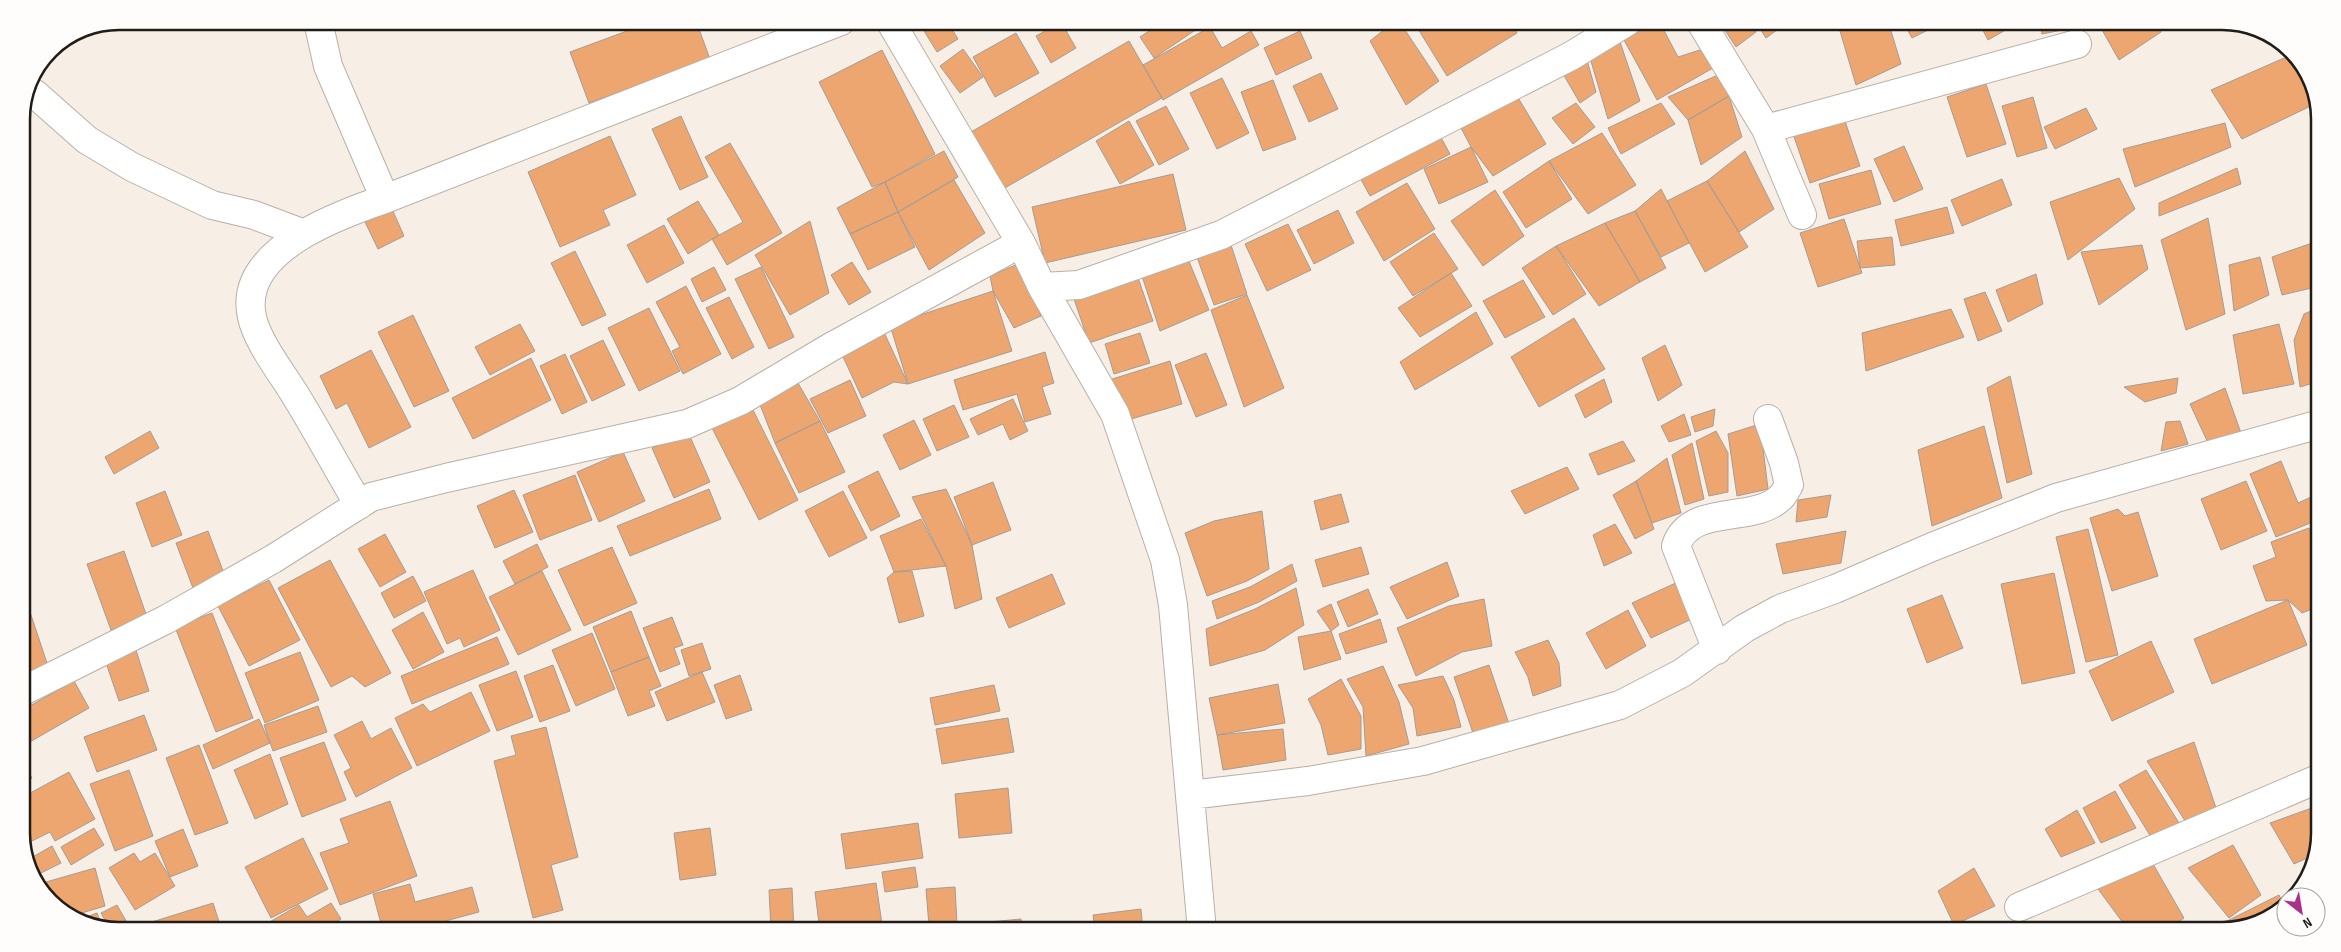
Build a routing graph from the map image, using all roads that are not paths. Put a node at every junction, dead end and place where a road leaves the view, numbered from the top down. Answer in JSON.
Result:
{"nodes":[{"id":1,"x":320,"y":30,"type":"edge"},
{"id":2,"x":818,"y":30,"type":"edge"},
{"id":3,"x":895,"y":30,"type":"edge"},
{"id":4,"x":1613,"y":30,"type":"edge"},
{"id":5,"x":1706,"y":30,"type":"edge"},
{"id":6,"x":2077,"y":44,"type":"dead end"},
{"id":7,"x":34,"y":93,"type":"edge"},
{"id":8,"x":1766,"y":129,"type":"junction"},
{"id":9,"x":385,"y":199,"type":"junction"},
{"id":10,"x":1802,"y":215,"type":"dead end"},
{"id":11,"x":302,"y":233,"type":"junction"},
{"id":12,"x":1021,"y":242,"type":"junction"},
{"id":13,"x":1042,"y":287,"type":"junction"},
{"id":14,"x":1768,"y":419,"type":"dead end"},
{"id":15,"x":2311,"y":427,"type":"edge"},
{"id":16,"x":359,"y":505,"type":"junction"},
{"id":17,"x":1717,"y":650,"type":"junction"},
{"id":18,"x":30,"y":688,"type":"edge"},
{"id":19,"x":2311,"y":782,"type":"edge"},
{"id":20,"x":1190,"y":795,"type":"junction"},
{"id":21,"x":2019,"y":907,"type":"dead end"},
{"id":22,"x":1201,"y":922,"type":"edge"}],
"edges":[{"from":1,"to":9,"type":"street"},
{"from":2,"to":9,"type":"street"},
{"from":3,"to":12,"type":"street"},
{"from":4,"to":13,"type":"street"},
{"from":5,"to":8,"type":"street"},
{"from":6,"to":8,"type":"street"},
{"from":7,"to":11,"type":"street"},
{"from":8,"to":10,"type":"street"},
{"from":9,"to":11,"type":"street"},
{"from":11,"to":16,"type":"street"},
{"from":12,"to":13,"type":"street"},
{"from":12,"to":16,"type":"street"},
{"from":13,"to":20,"type":"street"},
{"from":14,"to":17,"type":"street"},
{"from":15,"to":17,"type":"street"},
{"from":16,"to":18,"type":"street"},
{"from":17,"to":20,"type":"street"},
{"from":19,"to":21,"type":"street"},
{"from":20,"to":22,"type":"street"}]}
